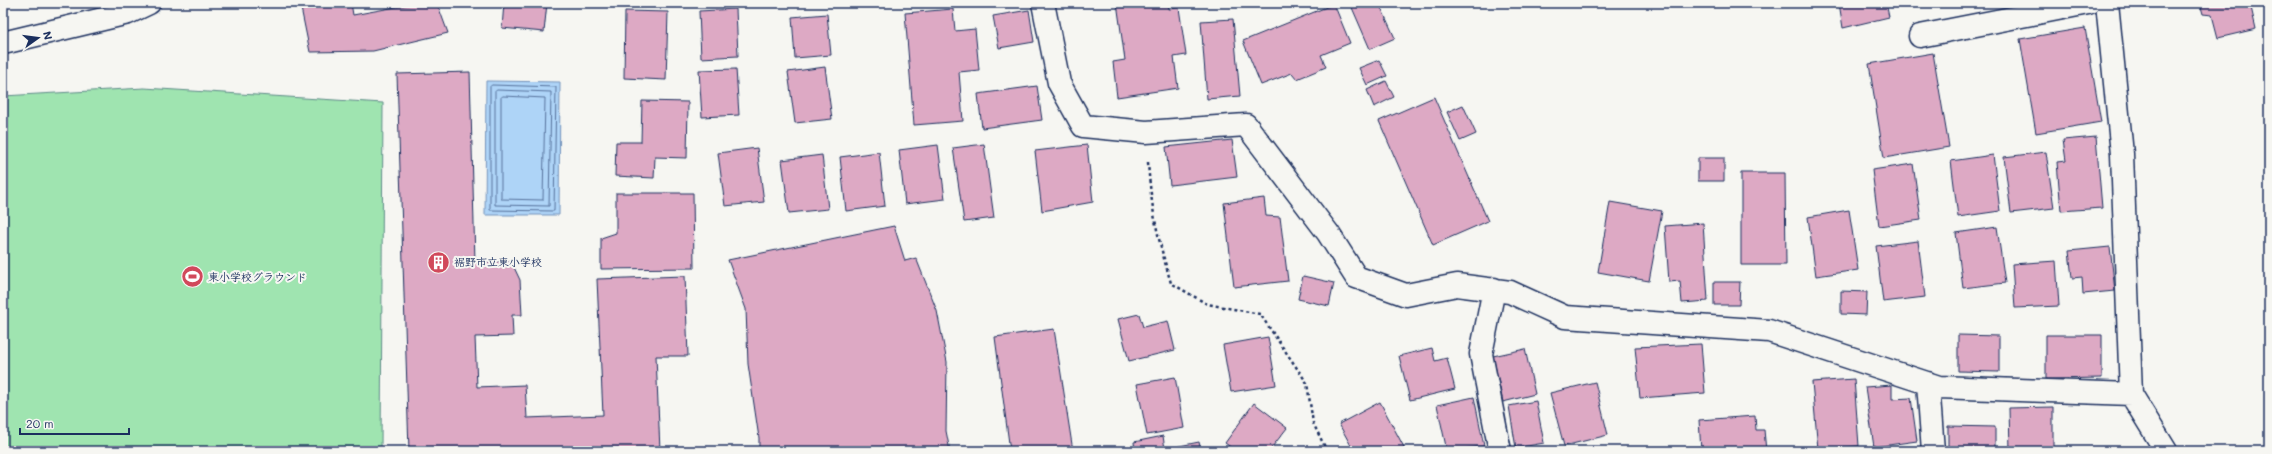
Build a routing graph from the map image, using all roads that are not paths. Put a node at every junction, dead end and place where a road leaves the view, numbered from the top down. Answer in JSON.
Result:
{"nodes":[{"id":1,"x":149,"y":3,"type":"edge"},
{"id":2,"x":1043,"y":3,"type":"edge"},
{"id":3,"x":2088,"y":3,"type":"edge"},
{"id":4,"x":2107,"y":3,"type":"edge"},
{"id":5,"x":1920,"y":36,"type":"dead end"},
{"id":6,"x":3,"y":43,"type":"edge"},
{"id":7,"x":1494,"y":289,"type":"junction"},
{"id":8,"x":1928,"y":383,"type":"junction"},
{"id":9,"x":2131,"y":394,"type":"junction"},
{"id":10,"x":1500,"y":451,"type":"edge"},
{"id":11,"x":1934,"y":451,"type":"edge"},
{"id":12,"x":2166,"y":451,"type":"edge"}],
"edges":[{"from":1,"to":6,"type":"street"},
{"from":2,"to":7,"type":"street"},
{"from":3,"to":5,"type":"street"},
{"from":4,"to":9,"type":"street"},
{"from":7,"to":8,"type":"street"},
{"from":7,"to":10,"type":"street"},
{"from":8,"to":9,"type":"street"},
{"from":8,"to":11,"type":"street"},
{"from":9,"to":12,"type":"street"}]}
